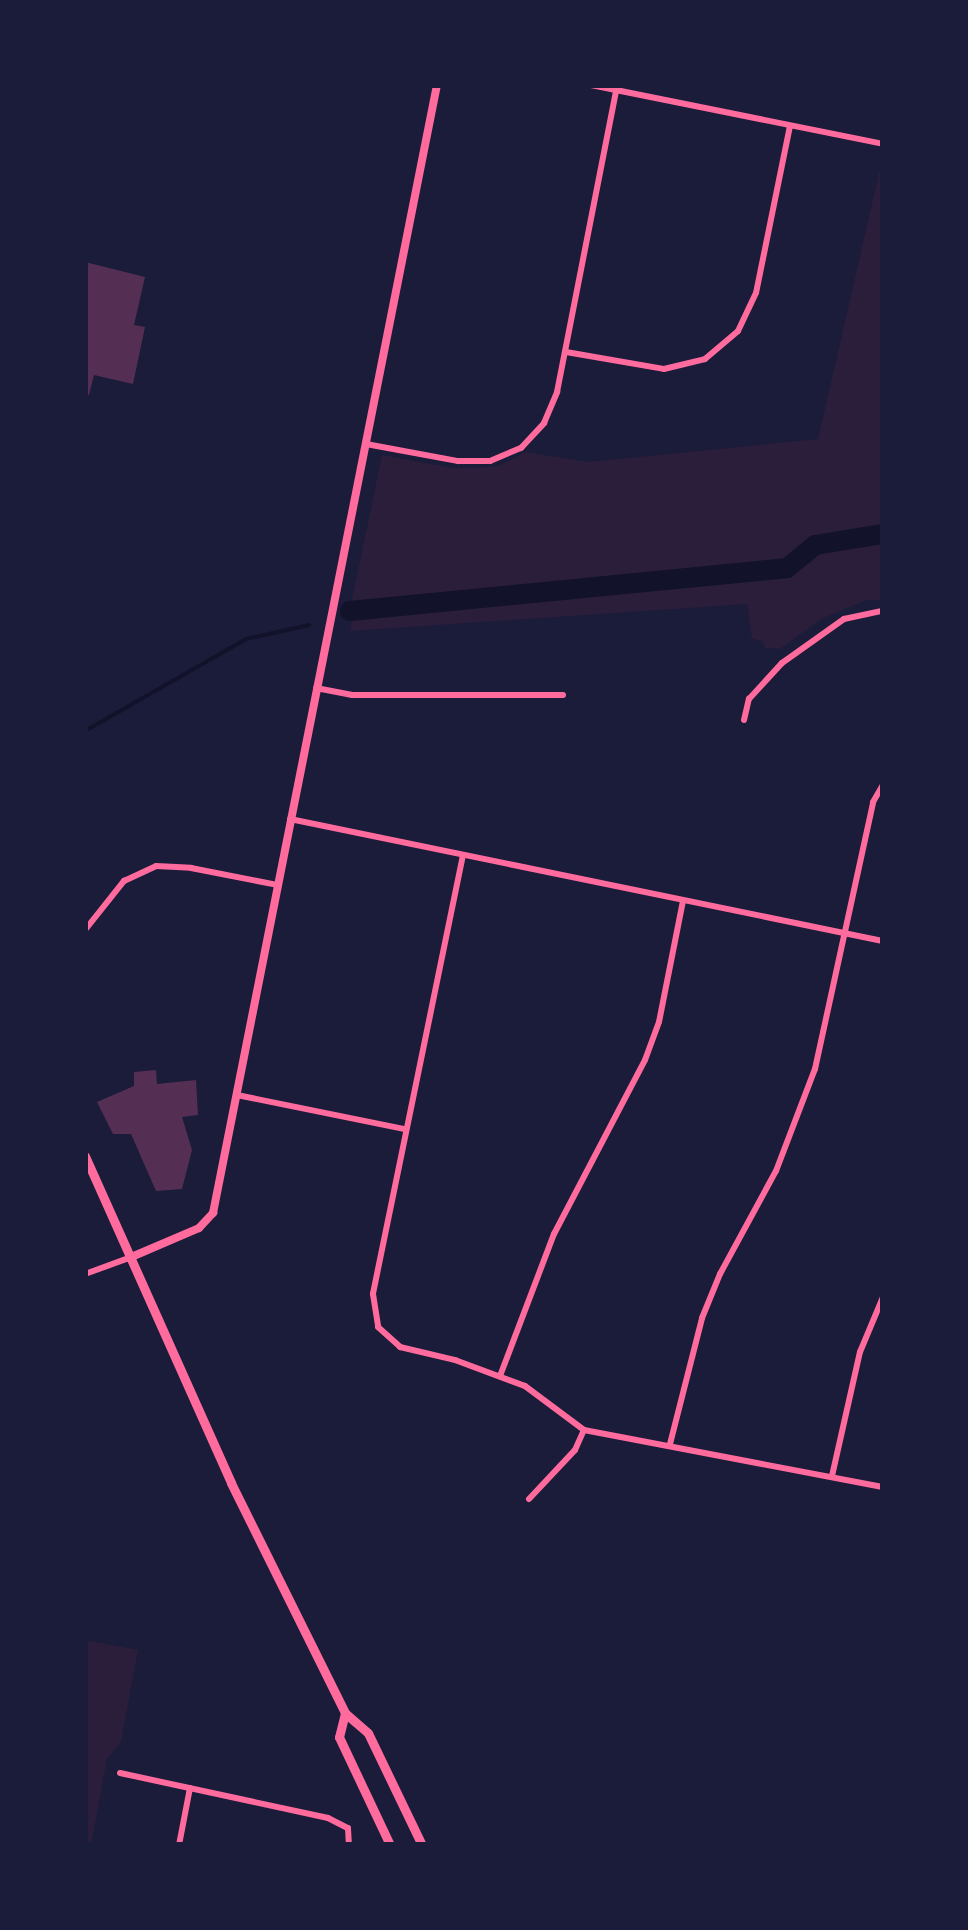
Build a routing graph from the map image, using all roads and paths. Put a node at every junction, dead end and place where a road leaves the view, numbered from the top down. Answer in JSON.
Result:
{"nodes":[{"id":1,"x":437,"y":85,"type":"edge"},
{"id":2,"x":591,"y":85,"type":"edge"},
{"id":3,"x":617,"y":88,"type":"edge"},
{"id":4,"x":790,"y":126,"type":"junction"},
{"id":5,"x":883,"y":144,"type":"edge"},
{"id":6,"x":566,"y":352,"type":"junction"},
{"id":7,"x":366,"y":444,"type":"junction"},
{"id":8,"x":883,"y":610,"type":"edge"},
{"id":9,"x":316,"y":688,"type":"junction"},
{"id":10,"x":563,"y":695,"type":"dead end"},
{"id":11,"x":744,"y":720,"type":"dead end"},
{"id":12,"x":883,"y":786,"type":"edge"},
{"id":13,"x":290,"y":818,"type":"junction"},
{"id":14,"x":463,"y":855,"type":"junction"},
{"id":15,"x":278,"y":885,"type":"junction"},
{"id":16,"x":683,"y":901,"type":"junction"},
{"id":17,"x":85,"y":930,"type":"edge"},
{"id":18,"x":844,"y":933,"type":"junction"},
{"id":19,"x":883,"y":941,"type":"edge"},
{"id":20,"x":237,"y":1095,"type":"junction"},
{"id":21,"x":404,"y":1130,"type":"junction"},
{"id":22,"x":85,"y":1156,"type":"edge"},
{"id":23,"x":129,"y":1258,"type":"junction"},
{"id":24,"x":85,"y":1274,"type":"edge"},
{"id":25,"x":883,"y":1297,"type":"edge"},
{"id":26,"x":500,"y":1376,"type":"junction"},
{"id":27,"x":584,"y":1430,"type":"junction"},
{"id":28,"x":670,"y":1444,"type":"junction"},
{"id":29,"x":832,"y":1476,"type":"junction"},
{"id":30,"x":883,"y":1486,"type":"edge"},
{"id":31,"x":529,"y":1498,"type":"dead end"},
{"id":32,"x":346,"y":1713,"type":"junction"},
{"id":33,"x":120,"y":1773,"type":"dead end"},
{"id":34,"x":190,"y":1788,"type":"junction"},
{"id":35,"x":179,"y":1845,"type":"edge"},
{"id":36,"x":350,"y":1845,"type":"edge"},
{"id":37,"x":390,"y":1845,"type":"edge"},
{"id":38,"x":422,"y":1845,"type":"edge"}],
"edges":[{"from":1,"to":7,"type":"street"},
{"from":2,"to":3,"type":"street"},
{"from":3,"to":4,"type":"street"},
{"from":3,"to":6,"type":"street"},
{"from":4,"to":5,"type":"street"},
{"from":4,"to":6,"type":"street"},
{"from":6,"to":7,"type":"street"},
{"from":7,"to":9,"type":"street"},
{"from":8,"to":11,"type":"street"},
{"from":9,"to":10,"type":"street"},
{"from":9,"to":13,"type":"street"},
{"from":12,"to":18,"type":"street"},
{"from":13,"to":14,"type":"street"},
{"from":13,"to":15,"type":"street"},
{"from":14,"to":16,"type":"street"},
{"from":14,"to":21,"type":"street"},
{"from":15,"to":17,"type":"street"},
{"from":15,"to":20,"type":"street"},
{"from":16,"to":18,"type":"street"},
{"from":16,"to":26,"type":"street"},
{"from":18,"to":19,"type":"street"},
{"from":18,"to":28,"type":"street"},
{"from":20,"to":21,"type":"street"},
{"from":20,"to":23,"type":"street"},
{"from":21,"to":26,"type":"street"},
{"from":22,"to":23,"type":"main road"},
{"from":23,"to":24,"type":"street"},
{"from":23,"to":32,"type":"main road"},
{"from":25,"to":29,"type":"street"},
{"from":26,"to":27,"type":"street"},
{"from":27,"to":28,"type":"street"},
{"from":27,"to":31,"type":"street"},
{"from":28,"to":29,"type":"street"},
{"from":29,"to":30,"type":"street"},
{"from":32,"to":37,"type":"main road"},
{"from":32,"to":38,"type":"main road"},
{"from":33,"to":34,"type":"street"},
{"from":34,"to":35,"type":"street"},
{"from":34,"to":36,"type":"street"}]}
